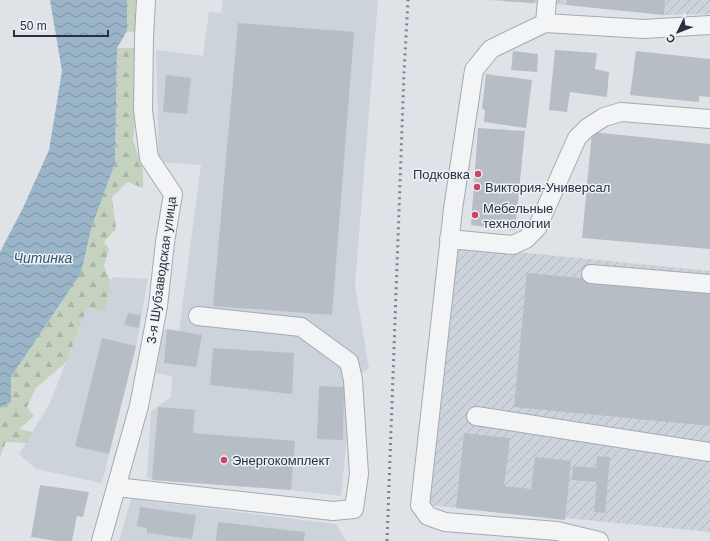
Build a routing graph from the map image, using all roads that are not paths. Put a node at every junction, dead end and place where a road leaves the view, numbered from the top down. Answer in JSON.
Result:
{"nodes":[{"id":1,"x":146,"y":0,"type":"edge"},
{"id":2,"x":547,"y":0,"type":"edge"},
{"id":3,"x":545,"y":23,"type":"junction"},
{"id":4,"x":710,"y":25,"type":"edge"},
{"id":5,"x":710,"y":119,"type":"edge"},
{"id":6,"x":449,"y":239,"type":"junction"},
{"id":7,"x":591,"y":274,"type":"dead end"},
{"id":8,"x":710,"y":284,"type":"edge"},
{"id":9,"x":198,"y":316,"type":"dead end"},
{"id":10,"x":476,"y":416,"type":"dead end"},
{"id":11,"x":710,"y":452,"type":"edge"},
{"id":12,"x":116,"y":487,"type":"junction"},
{"id":13,"x":557,"y":536,"type":"edge"},
{"id":14,"x":101,"y":541,"type":"edge"},
{"id":15,"x":599,"y":541,"type":"edge"}],
"edges":[{"from":1,"to":12,"type":"street","name":"3-я Шубзаводская улица"},
{"from":2,"to":3,"type":"street"},
{"from":3,"to":4,"type":"street"},
{"from":3,"to":6,"type":"street"},
{"from":5,"to":6,"type":"street"},
{"from":6,"to":13,"type":"street"},
{"from":7,"to":8,"type":"street"},
{"from":9,"to":12,"type":"street"},
{"from":10,"to":11,"type":"street"},
{"from":12,"to":14,"type":"street","name":"3-я Шубзаводская улица"},
{"from":13,"to":15,"type":"street"}]}
